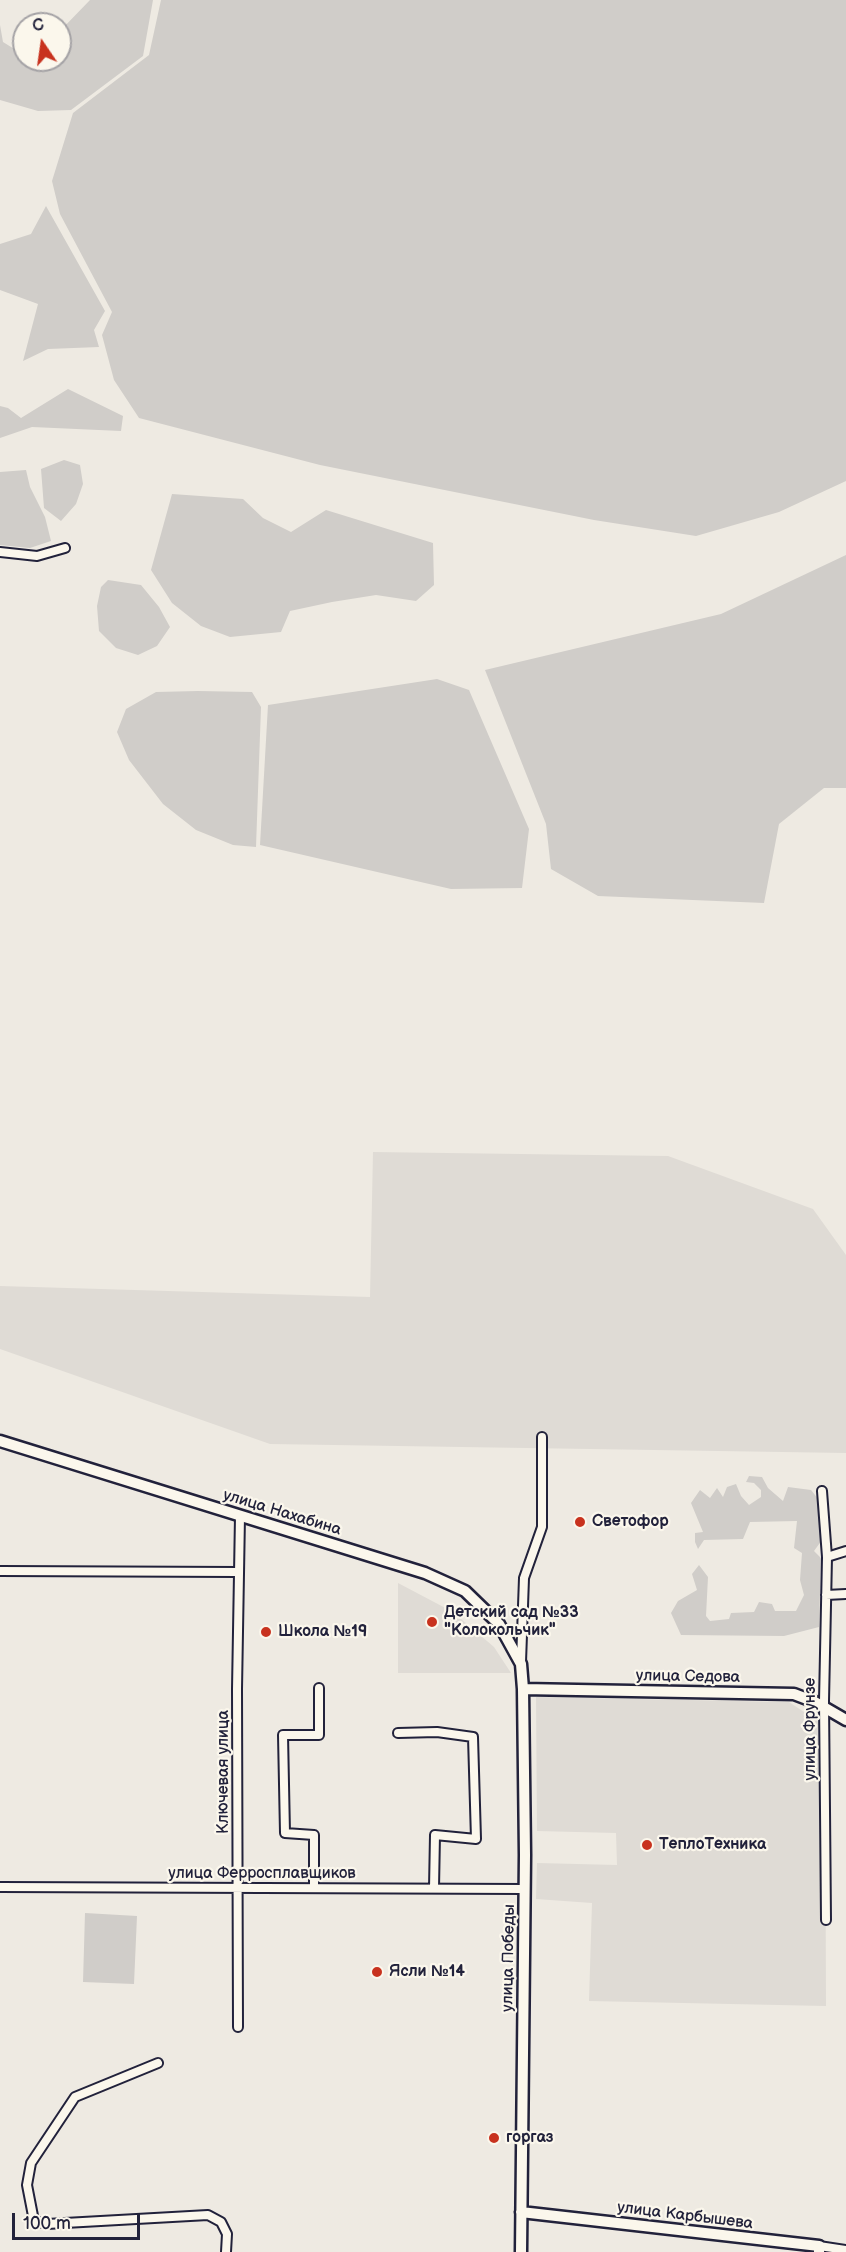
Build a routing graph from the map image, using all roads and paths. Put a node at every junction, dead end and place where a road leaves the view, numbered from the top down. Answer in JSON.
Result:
{"nodes":[{"id":1,"x":65,"y":548,"type":"dead end"},
{"id":2,"x":0,"y":552,"type":"edge"},
{"id":3,"x":542,"y":1437,"type":"dead end"},
{"id":4,"x":0,"y":1441,"type":"edge"},
{"id":5,"x":822,"y":1491,"type":"dead end"},
{"id":6,"x":240,"y":1516,"type":"junction"},
{"id":7,"x":846,"y":1551,"type":"edge"},
{"id":8,"x":827,"y":1557,"type":"junction"},
{"id":9,"x":0,"y":1571,"type":"edge"},
{"id":10,"x":238,"y":1572,"type":"junction"},
{"id":11,"x":846,"y":1594,"type":"edge"},
{"id":12,"x":826,"y":1595,"type":"junction"},
{"id":13,"x":521,"y":1664,"type":"junction"},
{"id":14,"x":319,"y":1688,"type":"dead end"},
{"id":15,"x":523,"y":1689,"type":"junction"},
{"id":16,"x":824,"y":1709,"type":"junction"},
{"id":17,"x":846,"y":1719,"type":"edge"},
{"id":18,"x":398,"y":1733,"type":"dead end"},
{"id":19,"x":0,"y":1887,"type":"edge"},
{"id":20,"x":237,"y":1888,"type":"junction"},
{"id":21,"x":314,"y":1888,"type":"junction"},
{"id":22,"x":434,"y":1888,"type":"junction"},
{"id":23,"x":525,"y":1889,"type":"junction"},
{"id":24,"x":826,"y":1920,"type":"dead end"},
{"id":25,"x":238,"y":2027,"type":"dead end"},
{"id":26,"x":158,"y":2063,"type":"dead end"},
{"id":27,"x":521,"y":2212,"type":"junction"},
{"id":28,"x":819,"y":2249,"type":"edge"},
{"id":29,"x":846,"y":2250,"type":"edge"},
{"id":30,"x":226,"y":2252,"type":"edge"},
{"id":31,"x":521,"y":2252,"type":"edge"}],
"edges":[{"from":1,"to":2,"type":"street"},
{"from":3,"to":13,"type":"street"},
{"from":4,"to":6,"type":"main road","name":"улица Нахабина"},
{"from":5,"to":8,"type":"street","name":"улица Фрунзе"},
{"from":6,"to":10,"type":"street","name":"Ключевая улица"},
{"from":6,"to":13,"type":"main road","name":"улица Нахабина"},
{"from":7,"to":8,"type":"street"},
{"from":8,"to":12,"type":"street","name":"улица Фрунзе"},
{"from":9,"to":10,"type":"street"},
{"from":10,"to":20,"type":"street","name":"Ключевая улица"},
{"from":11,"to":12,"type":"street"},
{"from":12,"to":16,"type":"street","name":"улица Фрунзе"},
{"from":13,"to":15,"type":"main road","name":"улица Победы"},
{"from":14,"to":21,"type":"street"},
{"from":15,"to":16,"type":"main road","name":"улица Седова"},
{"from":15,"to":23,"type":"main road","name":"улица Победы"},
{"from":16,"to":17,"type":"main road","name":"улица Седова"},
{"from":16,"to":24,"type":"street","name":"улица Фрунзе"},
{"from":18,"to":22,"type":"street"},
{"from":19,"to":20,"type":"street","name":"улица Ферросплавщиков"},
{"from":20,"to":21,"type":"street","name":"улица Ферросплавщиков"},
{"from":20,"to":25,"type":"street","name":"Ключевая улица"},
{"from":21,"to":22,"type":"street","name":"улица Ферросплавщиков"},
{"from":22,"to":23,"type":"street","name":"улица Ферросплавщиков"},
{"from":23,"to":27,"type":"main road","name":"улица Победы"},
{"from":26,"to":30,"type":"street"},
{"from":27,"to":28,"type":"main road","name":"улица Карбышева"},
{"from":27,"to":31,"type":"main road","name":"улица Победы"},
{"from":28,"to":29,"type":"street","name":"улица Карбышева"}]}
